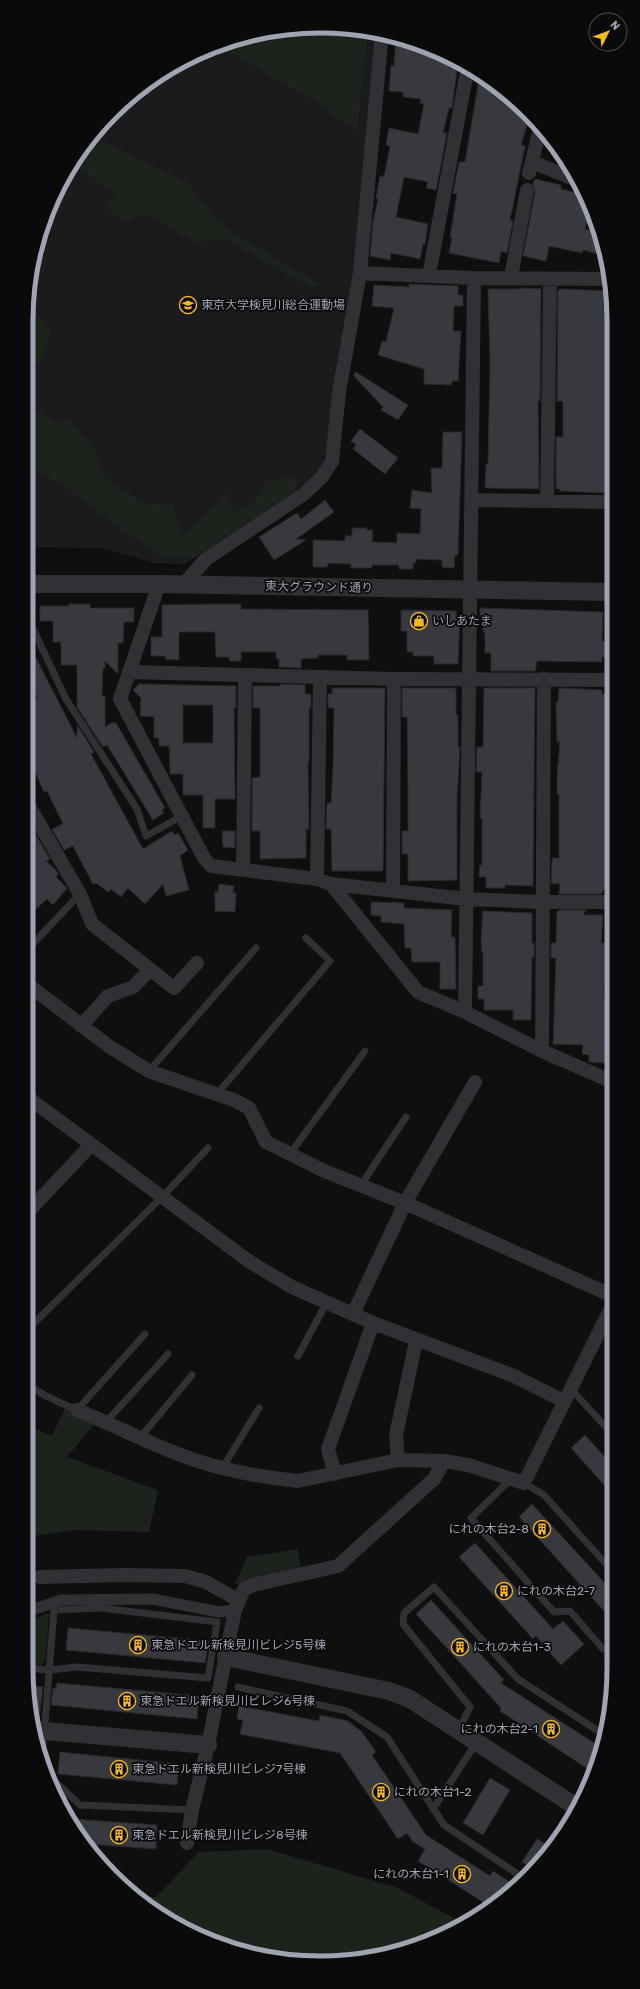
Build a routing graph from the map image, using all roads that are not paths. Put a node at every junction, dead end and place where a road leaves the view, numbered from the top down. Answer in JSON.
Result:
{"nodes":[{"id":1,"x":381,"y":40,"type":"edge"},
{"id":2,"x":467,"y":73,"type":"edge"},
{"id":3,"x":539,"y":134,"type":"edge"},
{"id":4,"x":570,"y":178,"type":"edge"},
{"id":5,"x":526,"y":190,"type":"dead end"},
{"id":6,"x":360,"y":273,"type":"junction"},
{"id":7,"x":429,"y":275,"type":"junction"},
{"id":8,"x":474,"y":278,"type":"junction"},
{"id":9,"x":511,"y":278,"type":"junction"},
{"id":10,"x":550,"y":279,"type":"junction"},
{"id":11,"x":604,"y":279,"type":"edge"},
{"id":12,"x":472,"y":500,"type":"junction"},
{"id":13,"x":548,"y":501,"type":"junction"},
{"id":14,"x":607,"y":502,"type":"edge"},
{"id":15,"x":33,"y":584,"type":"edge"},
{"id":16,"x":158,"y":584,"type":"junction"},
{"id":17,"x":183,"y":585,"type":"junction"},
{"id":18,"x":470,"y":590,"type":"junction"},
{"id":19,"x":607,"y":592,"type":"edge"},
{"id":20,"x":33,"y":629,"type":"edge"},
{"id":21,"x":129,"y":672,"type":"junction"},
{"id":22,"x":245,"y":675,"type":"junction"},
{"id":23,"x":320,"y":677,"type":"junction"},
{"id":24,"x":469,"y":678,"type":"junction"},
{"id":25,"x":544,"y":678,"type":"junction"},
{"id":26,"x":394,"y":679,"type":"junction"},
{"id":27,"x":607,"y":680,"type":"edge"},
{"id":28,"x":182,"y":816,"type":"junction"},
{"id":29,"x":33,"y":823,"type":"edge"},
{"id":30,"x":243,"y":869,"type":"junction"},
{"id":31,"x":317,"y":879,"type":"junction"},
{"id":32,"x":332,"y":884,"type":"junction"},
{"id":33,"x":392,"y":890,"type":"junction"},
{"id":34,"x":80,"y":894,"type":"junction"},
{"id":35,"x":466,"y":898,"type":"junction"},
{"id":36,"x":542,"y":902,"type":"junction"},
{"id":37,"x":607,"y":902,"type":"edge"},
{"id":38,"x":306,"y":938,"type":"dead end"},
{"id":39,"x":33,"y":944,"type":"edge"},
{"id":40,"x":256,"y":948,"type":"dead end"},
{"id":41,"x":197,"y":963,"type":"dead end"},
{"id":42,"x":150,"y":970,"type":"junction"},
{"id":43,"x":33,"y":988,"type":"edge"},
{"id":44,"x":465,"y":1012,"type":"junction"},
{"id":45,"x":81,"y":1026,"type":"junction"},
{"id":46,"x":365,"y":1051,"type":"dead end"},
{"id":47,"x":542,"y":1051,"type":"junction"},
{"id":48,"x":149,"y":1071,"type":"junction"},
{"id":49,"x":607,"y":1079,"type":"edge"},
{"id":50,"x":475,"y":1082,"type":"dead end"},
{"id":51,"x":217,"y":1094,"type":"junction"},
{"id":52,"x":33,"y":1101,"type":"edge"},
{"id":53,"x":406,"y":1117,"type":"dead end"},
{"id":54,"x":91,"y":1145,"type":"junction"},
{"id":55,"x":208,"y":1148,"type":"dead end"},
{"id":56,"x":290,"y":1154,"type":"junction"},
{"id":57,"x":361,"y":1185,"type":"junction"},
{"id":58,"x":162,"y":1197,"type":"junction"},
{"id":59,"x":405,"y":1203,"type":"junction"},
{"id":60,"x":33,"y":1207,"type":"edge"},
{"id":61,"x":607,"y":1293,"type":"edge"},
{"id":62,"x":327,"y":1302,"type":"junction"},
{"id":63,"x":353,"y":1314,"type":"junction"},
{"id":64,"x":33,"y":1324,"type":"edge"},
{"id":65,"x":373,"y":1324,"type":"junction"},
{"id":66,"x":607,"y":1328,"type":"edge"},
{"id":67,"x":145,"y":1334,"type":"dead end"},
{"id":68,"x":416,"y":1341,"type":"junction"},
{"id":69,"x":168,"y":1354,"type":"dead end"},
{"id":70,"x":298,"y":1356,"type":"dead end"},
{"id":71,"x":192,"y":1374,"type":"dead end"},
{"id":72,"x":33,"y":1388,"type":"edge"},
{"id":73,"x":568,"y":1395,"type":"junction"},
{"id":74,"x":259,"y":1408,"type":"dead end"},
{"id":75,"x":77,"y":1410,"type":"junction"},
{"id":76,"x":106,"y":1422,"type":"junction"},
{"id":77,"x":607,"y":1430,"type":"edge"},
{"id":78,"x":140,"y":1438,"type":"junction"},
{"id":79,"x":398,"y":1460,"type":"junction"},
{"id":80,"x":444,"y":1462,"type":"junction"},
{"id":81,"x":223,"y":1467,"type":"junction"},
{"id":82,"x":335,"y":1474,"type":"junction"},
{"id":83,"x":518,"y":1480,"type":"junction"},
{"id":84,"x":607,"y":1565,"type":"edge"},
{"id":85,"x":40,"y":1577,"type":"dead end"},
{"id":86,"x":236,"y":1605,"type":"junction"},
{"id":87,"x":33,"y":1610,"type":"edge"},
{"id":88,"x":603,"y":1649,"type":"dead end"},
{"id":89,"x":226,"y":1657,"type":"junction"},
{"id":90,"x":33,"y":1669,"type":"edge"},
{"id":91,"x":49,"y":1670,"type":"junction"},
{"id":92,"x":238,"y":1687,"type":"dead end"},
{"id":93,"x":39,"y":1727,"type":"edge"},
{"id":94,"x":40,"y":1730,"type":"edge"},
{"id":95,"x":459,"y":1730,"type":"junction"},
{"id":96,"x":599,"y":1732,"type":"edge"},
{"id":97,"x":477,"y":1741,"type":"junction"},
{"id":98,"x":208,"y":1745,"type":"junction"},
{"id":99,"x":57,"y":1783,"type":"edge"},
{"id":100,"x":573,"y":1805,"type":"edge"},
{"id":101,"x":433,"y":1809,"type":"junction"},
{"id":102,"x":192,"y":1810,"type":"junction"},
{"id":103,"x":187,"y":1843,"type":"dead end"},
{"id":104,"x":519,"y":1875,"type":"edge"}],
"edges":[{"from":1,"to":6,"type":"street"},
{"from":2,"to":7,"type":"street"},
{"from":3,"to":4,"type":"street"},
{"from":5,"to":9,"type":"street"},
{"from":6,"to":7,"type":"street"},
{"from":6,"to":17,"type":"street"},
{"from":7,"to":8,"type":"street"},
{"from":8,"to":9,"type":"street"},
{"from":8,"to":12,"type":"street"},
{"from":9,"to":10,"type":"street"},
{"from":10,"to":11,"type":"street"},
{"from":10,"to":13,"type":"street"},
{"from":12,"to":13,"type":"street"},
{"from":12,"to":18,"type":"street"},
{"from":13,"to":14,"type":"street"},
{"from":15,"to":16,"type":"street","name":"東大グラウンド通り"},
{"from":16,"to":17,"type":"street","name":"東大グラウンド通り"},
{"from":16,"to":21,"type":"street"},
{"from":17,"to":18,"type":"street","name":"東大グラウンド通り"},
{"from":18,"to":19,"type":"street","name":"東大グラウンド通り"},
{"from":18,"to":24,"type":"street"},
{"from":20,"to":28,"type":"lane"},
{"from":21,"to":22,"type":"street"},
{"from":21,"to":28,"type":"street"},
{"from":22,"to":23,"type":"street"},
{"from":22,"to":30,"type":"street"},
{"from":23,"to":26,"type":"street"},
{"from":23,"to":31,"type":"street"},
{"from":24,"to":25,"type":"street"},
{"from":24,"to":26,"type":"street"},
{"from":24,"to":35,"type":"street"},
{"from":25,"to":27,"type":"street"},
{"from":25,"to":36,"type":"street"},
{"from":26,"to":33,"type":"street"},
{"from":28,"to":30,"type":"street"},
{"from":29,"to":34,"type":"street"},
{"from":30,"to":31,"type":"street"},
{"from":31,"to":32,"type":"street"},
{"from":32,"to":33,"type":"street"},
{"from":32,"to":44,"type":"street"},
{"from":33,"to":35,"type":"street"},
{"from":34,"to":39,"type":"lane"},
{"from":34,"to":42,"type":"street"},
{"from":35,"to":36,"type":"street"},
{"from":35,"to":44,"type":"street"},
{"from":36,"to":37,"type":"street"},
{"from":36,"to":47,"type":"street"},
{"from":38,"to":51,"type":"lane"},
{"from":40,"to":48,"type":"lane"},
{"from":41,"to":42,"type":"street"},
{"from":42,"to":45,"type":"street"},
{"from":43,"to":45,"type":"street"},
{"from":44,"to":47,"type":"street"},
{"from":45,"to":48,"type":"street"},
{"from":46,"to":56,"type":"lane"},
{"from":47,"to":49,"type":"street"},
{"from":48,"to":51,"type":"street"},
{"from":50,"to":59,"type":"street"},
{"from":51,"to":56,"type":"street"},
{"from":52,"to":54,"type":"street"},
{"from":53,"to":57,"type":"lane"},
{"from":54,"to":58,"type":"street"},
{"from":54,"to":60,"type":"street"},
{"from":55,"to":58,"type":"lane"},
{"from":56,"to":57,"type":"street"},
{"from":57,"to":59,"type":"street"},
{"from":58,"to":62,"type":"street"},
{"from":58,"to":64,"type":"lane"},
{"from":59,"to":61,"type":"street"},
{"from":59,"to":63,"type":"street"},
{"from":62,"to":63,"type":"street"},
{"from":62,"to":70,"type":"lane"},
{"from":63,"to":65,"type":"street"},
{"from":65,"to":68,"type":"street"},
{"from":65,"to":82,"type":"street"},
{"from":66,"to":73,"type":"street"},
{"from":67,"to":75,"type":"lane"},
{"from":68,"to":73,"type":"street"},
{"from":68,"to":79,"type":"street"},
{"from":69,"to":76,"type":"lane"},
{"from":71,"to":78,"type":"lane"},
{"from":72,"to":75,"type":"lane"},
{"from":73,"to":77,"type":"lane"},
{"from":73,"to":83,"type":"street"},
{"from":74,"to":81,"type":"lane"},
{"from":75,"to":76,"type":"street"},
{"from":76,"to":78,"type":"street"},
{"from":78,"to":81,"type":"street"},
{"from":79,"to":80,"type":"street"},
{"from":79,"to":82,"type":"street"},
{"from":80,"to":83,"type":"street"},
{"from":80,"to":86,"type":"street"},
{"from":81,"to":82,"type":"street"},
{"from":83,"to":84,"type":"lane"},
{"from":83,"to":88,"type":"lane"},
{"from":85,"to":86,"type":"street"},
{"from":86,"to":87,"type":"street"},
{"from":86,"to":89,"type":"street"},
{"from":89,"to":95,"type":"street"},
{"from":89,"to":98,"type":"street"},
{"from":90,"to":91,"type":"lane"},
{"from":91,"to":91,"type":"lane"},
{"from":91,"to":93,"type":"lane"},
{"from":92,"to":101,"type":"lane"},
{"from":94,"to":98,"type":"street"},
{"from":95,"to":96,"type":"lane"},
{"from":95,"to":97,"type":"street"},
{"from":97,"to":100,"type":"street"},
{"from":97,"to":101,"type":"lane"},
{"from":98,"to":102,"type":"street"},
{"from":99,"to":102,"type":"lane"},
{"from":101,"to":104,"type":"lane"},
{"from":102,"to":103,"type":"street"}]}
